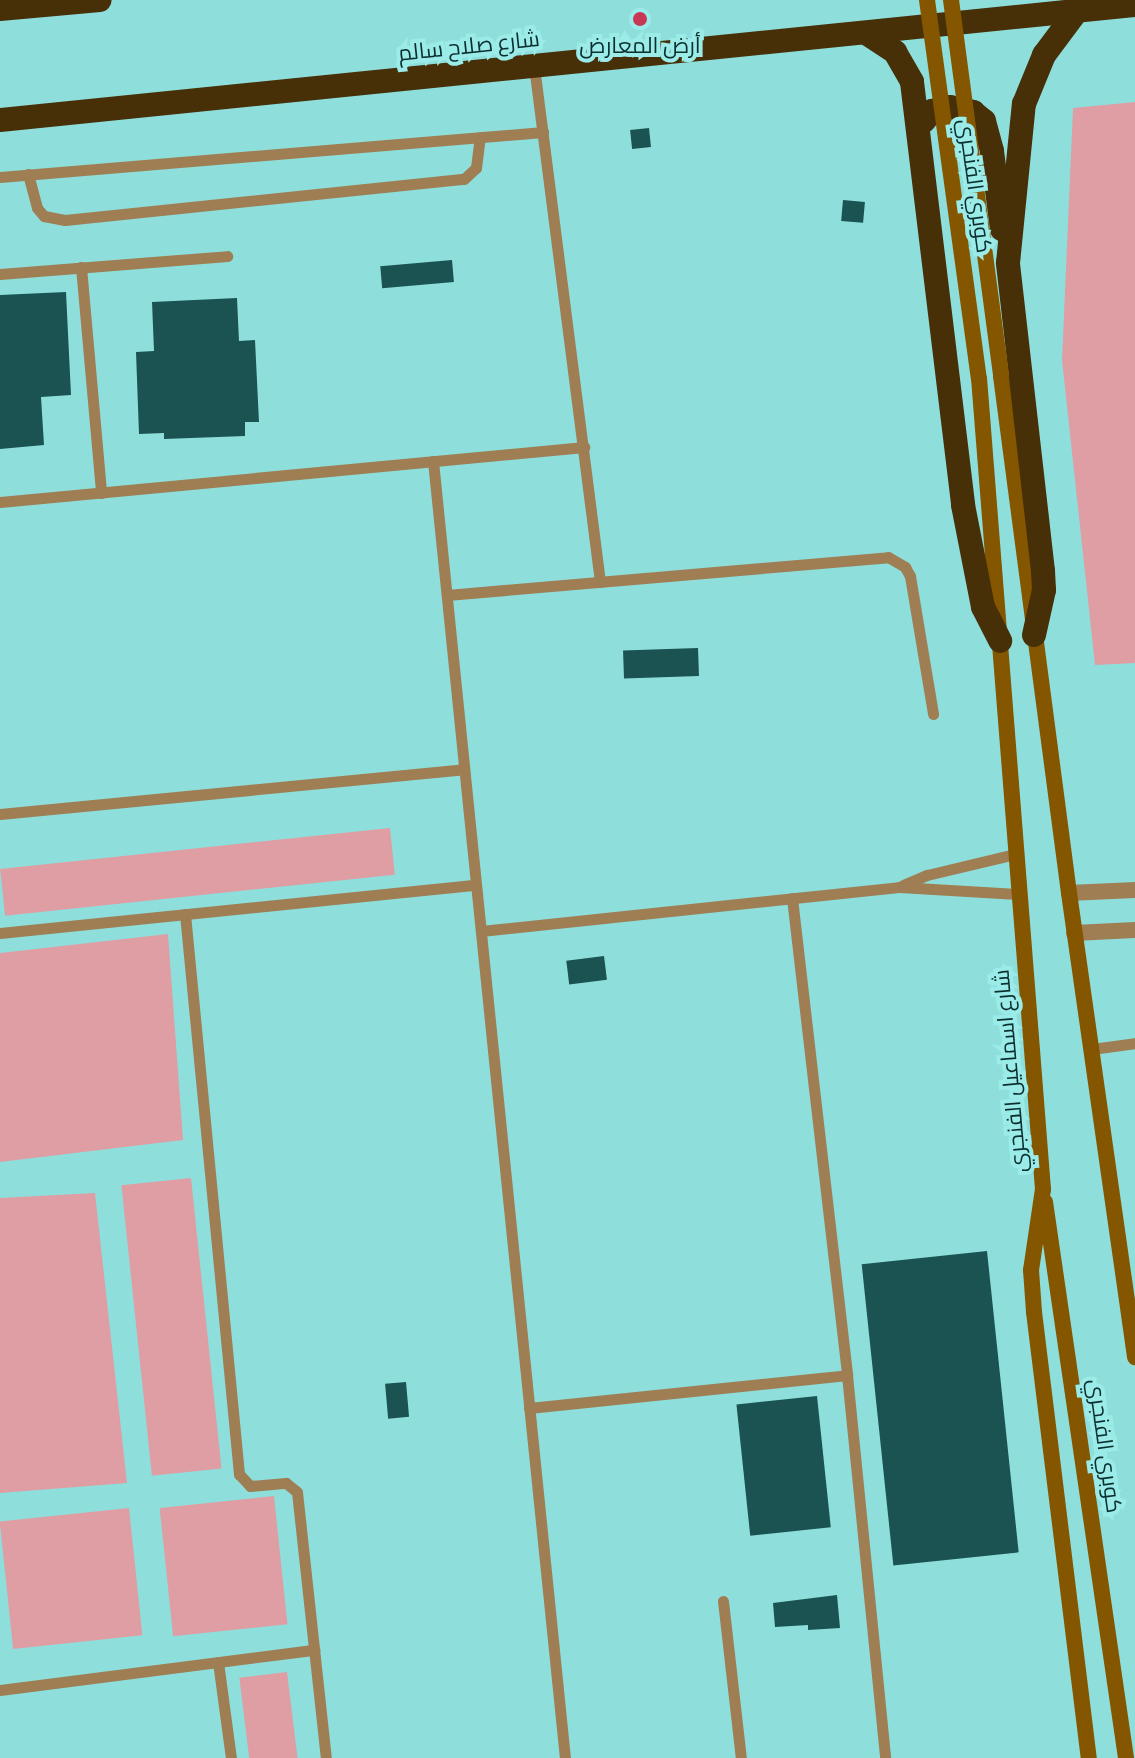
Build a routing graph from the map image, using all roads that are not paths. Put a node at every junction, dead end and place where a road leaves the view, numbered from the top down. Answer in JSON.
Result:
{"nodes":[{"id":1,"x":100,"y":0,"type":"edge"},
{"id":2,"x":927,"y":0,"type":"edge"},
{"id":3,"x":951,"y":0,"type":"edge"},
{"id":4,"x":1135,"y":5,"type":"edge"},
{"id":5,"x":0,"y":9,"type":"edge"},
{"id":6,"x":1076,"y":12,"type":"junction"},
{"id":7,"x":866,"y":33,"type":"junction"},
{"id":8,"x":534,"y":66,"type":"junction"},
{"id":9,"x":0,"y":120,"type":"edge"},
{"id":10,"x":543,"y":132,"type":"junction"},
{"id":11,"x":918,"y":132,"type":"junction"},
{"id":12,"x":480,"y":137,"type":"junction"},
{"id":13,"x":28,"y":174,"type":"junction"},
{"id":14,"x":0,"y":177,"type":"edge"},
{"id":15,"x":227,"y":256,"type":"dead end"},
{"id":16,"x":1008,"y":263,"type":"junction"},
{"id":17,"x":81,"y":267,"type":"junction"},
{"id":18,"x":0,"y":274,"type":"edge"},
{"id":19,"x":979,"y":378,"type":"joint"},
{"id":20,"x":584,"y":447,"type":"junction"},
{"id":21,"x":433,"y":461,"type":"junction"},
{"id":22,"x":101,"y":493,"type":"junction"},
{"id":23,"x":0,"y":502,"type":"edge"},
{"id":24,"x":600,"y":582,"type":"junction"},
{"id":25,"x":447,"y":595,"type":"junction"},
{"id":26,"x":1034,"y":635,"type":"junction"},
{"id":27,"x":1000,"y":641,"type":"junction"},
{"id":28,"x":933,"y":714,"type":"dead end"},
{"id":29,"x":464,"y":769,"type":"junction"},
{"id":30,"x":0,"y":814,"type":"edge"},
{"id":31,"x":1015,"y":854,"type":"junction"},
{"id":32,"x":476,"y":885,"type":"junction"},
{"id":33,"x":899,"y":887,"type":"junction"},
{"id":34,"x":1135,"y":890,"type":"edge"},
{"id":35,"x":1069,"y":893,"type":"junction"},
{"id":36,"x":1018,"y":894,"type":"junction"},
{"id":37,"x":792,"y":898,"type":"junction"},
{"id":38,"x":185,"y":914,"type":"junction"},
{"id":39,"x":1135,"y":930,"type":"edge"},
{"id":40,"x":481,"y":931,"type":"junction"},
{"id":41,"x":0,"y":933,"type":"edge"},
{"id":42,"x":1074,"y":933,"type":"junction"},
{"id":43,"x":1135,"y":1043,"type":"edge"},
{"id":44,"x":1092,"y":1049,"type":"junction"},
{"id":45,"x":1043,"y":1189,"type":"junction"},
{"id":46,"x":1135,"y":1357,"type":"edge"},
{"id":47,"x":847,"y":1375,"type":"junction"},
{"id":48,"x":529,"y":1408,"type":"junction"},
{"id":49,"x":723,"y":1601,"type":"dead end"},
{"id":50,"x":314,"y":1650,"type":"junction"},
{"id":51,"x":218,"y":1662,"type":"junction"},
{"id":52,"x":0,"y":1690,"type":"edge"},
{"id":53,"x":231,"y":1758,"type":"edge"},
{"id":54,"x":326,"y":1758,"type":"edge"},
{"id":55,"x":565,"y":1758,"type":"edge"},
{"id":56,"x":741,"y":1758,"type":"edge"},
{"id":57,"x":885,"y":1758,"type":"edge"},
{"id":58,"x":1089,"y":1758,"type":"edge"},
{"id":59,"x":1126,"y":1758,"type":"edge"}],
"edges":[{"from":1,"to":5,"type":"highway"},
{"from":2,"to":19,"type":"main road","name":"كوبري الفنجري","bridge":true},
{"from":3,"to":26,"type":"main road","name":"كوبري الفنجري","bridge":true},
{"from":4,"to":6,"type":"highway","name":"شارع صلاح سالم"},
{"from":6,"to":7,"type":"highway","name":"شارع صلاح سالم"},
{"from":6,"to":16,"type":"highway"},
{"from":7,"to":8,"type":"highway","name":"شارع صلاح سالم"},
{"from":7,"to":11,"type":"highway"},
{"from":8,"to":9,"type":"highway","name":"شارع صلاح سالم"},
{"from":8,"to":10,"type":"lane"},
{"from":10,"to":12,"type":"lane"},
{"from":10,"to":20,"type":"lane"},
{"from":11,"to":16,"type":"highway"},
{"from":11,"to":27,"type":"highway"},
{"from":12,"to":13,"type":"lane"},
{"from":12,"to":13,"type":"lane"},
{"from":13,"to":14,"type":"lane"},
{"from":15,"to":17,"type":"lane"},
{"from":16,"to":26,"type":"highway"},
{"from":17,"to":18,"type":"lane"},
{"from":17,"to":22,"type":"lane"},
{"from":19,"to":27,"type":"main road","name":"شارع اسماعيل الفنجري"},
{"from":20,"to":21,"type":"lane"},
{"from":20,"to":24,"type":"lane"},
{"from":21,"to":22,"type":"lane"},
{"from":21,"to":25,"type":"lane"},
{"from":22,"to":23,"type":"lane"},
{"from":24,"to":25,"type":"lane"},
{"from":24,"to":28,"type":"lane"},
{"from":25,"to":29,"type":"lane"},
{"from":26,"to":35,"type":"main road"},
{"from":27,"to":31,"type":"main road","name":"شارع اسماعيل الفنجري"},
{"from":29,"to":30,"type":"lane"},
{"from":29,"to":32,"type":"lane"},
{"from":31,"to":33,"type":"lane"},
{"from":31,"to":36,"type":"main road","name":"شارع اسماعيل الفنجري"},
{"from":32,"to":38,"type":"lane"},
{"from":32,"to":40,"type":"lane"},
{"from":33,"to":36,"type":"lane"},
{"from":33,"to":37,"type":"lane"},
{"from":34,"to":35,"type":"street"},
{"from":35,"to":42,"type":"main road"},
{"from":36,"to":45,"type":"main road","name":"شارع اسماعيل الفنجري"},
{"from":37,"to":40,"type":"lane"},
{"from":37,"to":47,"type":"lane"},
{"from":38,"to":41,"type":"lane"},
{"from":38,"to":50,"type":"lane"},
{"from":39,"to":42,"type":"street"},
{"from":40,"to":48,"type":"lane"},
{"from":42,"to":44,"type":"main road"},
{"from":43,"to":44,"type":"lane"},
{"from":44,"to":46,"type":"main road"},
{"from":45,"to":58,"type":"main road","name":"شارع اسماعيل الفنجري"},
{"from":45,"to":59,"type":"main road","name":"كوبري الفنجري"},
{"from":47,"to":48,"type":"lane"},
{"from":47,"to":57,"type":"lane"},
{"from":48,"to":55,"type":"lane"},
{"from":49,"to":56,"type":"lane"},
{"from":50,"to":51,"type":"lane"},
{"from":50,"to":54,"type":"lane"},
{"from":51,"to":52,"type":"lane"},
{"from":51,"to":53,"type":"lane"}]}
